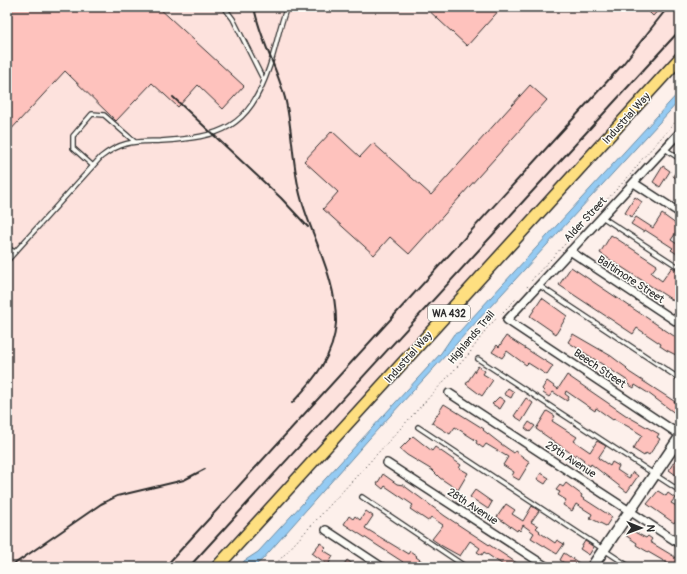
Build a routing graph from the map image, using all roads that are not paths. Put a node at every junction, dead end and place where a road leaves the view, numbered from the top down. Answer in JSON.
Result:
{"nodes":[{"id":1,"x":224,"y":7,"type":"edge"},
{"id":2,"x":287,"y":7,"type":"edge"},
{"id":3,"x":680,"y":58,"type":"edge"},
{"id":4,"x":264,"y":81,"type":"junction"},
{"id":5,"x":680,"y":132,"type":"edge"},
{"id":6,"x":136,"y":142,"type":"junction"},
{"id":7,"x":665,"y":149,"type":"junction"},
{"id":8,"x":680,"y":159,"type":"edge"},
{"id":9,"x":93,"y":166,"type":"junction"},
{"id":10,"x":634,"y":182,"type":"junction"},
{"id":11,"x":680,"y":213,"type":"edge"},
{"id":12,"x":602,"y":217,"type":"junction"},
{"id":13,"x":7,"y":248,"type":"edge"},
{"id":14,"x":15,"y":252,"type":"junction"},
{"id":15,"x":570,"y":252,"type":"junction"},
{"id":16,"x":7,"y":261,"type":"edge"},
{"id":17,"x":680,"y":268,"type":"edge"},
{"id":18,"x":540,"y":286,"type":"junction"},
{"id":19,"x":507,"y":320,"type":"joint"},
{"id":20,"x":680,"y":324,"type":"edge"},
{"id":21,"x":478,"y":359,"type":"dead end"},
{"id":22,"x":680,"y":379,"type":"edge"},
{"id":23,"x":449,"y":393,"type":"dead end"},
{"id":24,"x":418,"y":427,"type":"dead end"},
{"id":25,"x":680,"y":436,"type":"edge"},
{"id":26,"x":387,"y":463,"type":"dead end"},
{"id":27,"x":655,"y":475,"type":"junction"},
{"id":28,"x":680,"y":491,"type":"edge"},
{"id":29,"x":362,"y":497,"type":"dead end"},
{"id":30,"x":630,"y":511,"type":"junction"},
{"id":31,"x":326,"y":530,"type":"dead end"},
{"id":32,"x":680,"y":544,"type":"edge"},
{"id":33,"x":604,"y":550,"type":"junction"},
{"id":34,"x":216,"y":567,"type":"edge"},
{"id":35,"x":382,"y":567,"type":"edge"},
{"id":36,"x":466,"y":567,"type":"edge"},
{"id":37,"x":547,"y":567,"type":"edge"},
{"id":38,"x":592,"y":567,"type":"edge"},
{"id":39,"x":630,"y":567,"type":"edge"}],
"edges":[{"from":1,"to":4,"type":"lane"},
{"from":2,"to":4,"type":"lane"},
{"from":3,"to":34,"type":"main road","name":"Industrial Way","number":"WA 432"},
{"from":4,"to":6,"type":"lane"},
{"from":5,"to":7,"type":"street","name":"Alder Street"},
{"from":6,"to":9,"type":"lane"},
{"from":6,"to":9,"type":"lane"},
{"from":7,"to":8,"type":"lane"},
{"from":7,"to":10,"type":"street","name":"Alder Street"},
{"from":9,"to":14,"type":"lane"},
{"from":10,"to":11,"type":"street"},
{"from":10,"to":12,"type":"street","name":"Alder Street"},
{"from":12,"to":15,"type":"street","name":"Alder Street"},
{"from":12,"to":17,"type":"lane"},
{"from":13,"to":14,"type":"lane"},
{"from":14,"to":16,"type":"lane"},
{"from":15,"to":18,"type":"street","name":"Alder Street"},
{"from":15,"to":20,"type":"street","name":"Baltimore Street"},
{"from":18,"to":19,"type":"street","name":"Alder Street"},
{"from":18,"to":22,"type":"lane"},
{"from":19,"to":25,"type":"street","name":"Beech Street"},
{"from":21,"to":27,"type":"lane"},
{"from":23,"to":30,"type":"street","name":"29th Avenue"},
{"from":24,"to":33,"type":"lane"},
{"from":25,"to":27,"type":"street"},
{"from":26,"to":37,"type":"street","name":"28th Avenue"},
{"from":27,"to":28,"type":"lane"},
{"from":27,"to":30,"type":"street"},
{"from":29,"to":36,"type":"lane"},
{"from":30,"to":32,"type":"street","name":"29th Avenue"},
{"from":30,"to":33,"type":"street"},
{"from":31,"to":35,"type":"street"},
{"from":33,"to":38,"type":"street"},
{"from":33,"to":39,"type":"lane"}]}
